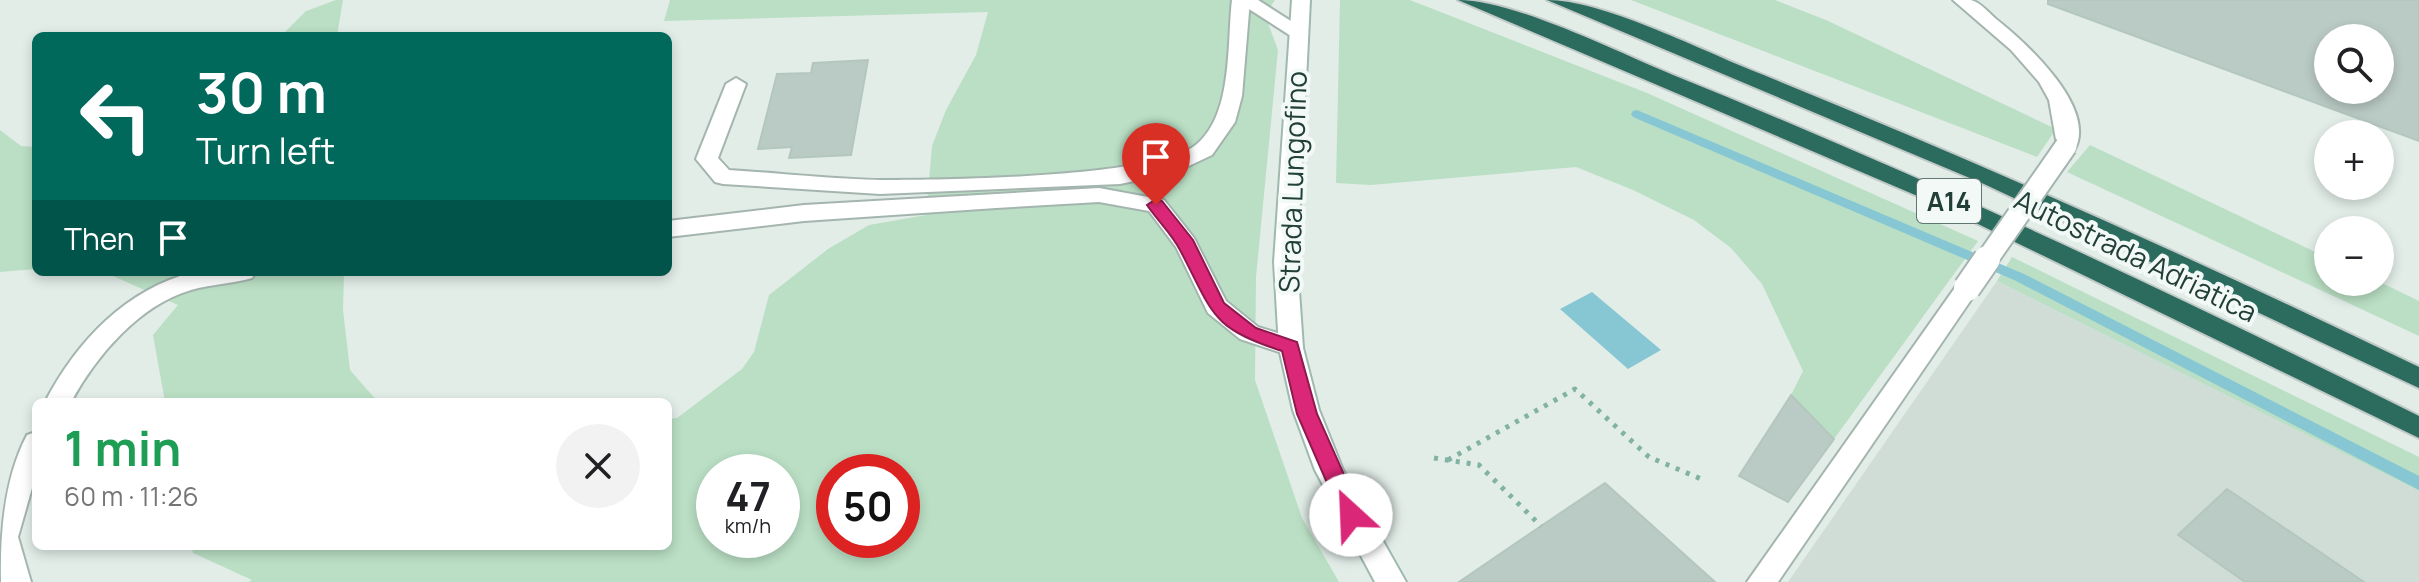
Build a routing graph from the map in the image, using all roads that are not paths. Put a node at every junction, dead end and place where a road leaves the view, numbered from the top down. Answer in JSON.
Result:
{"nodes":[{"id":1,"x":1242,"y":0,"type":"edge"},
{"id":2,"x":1467,"y":0,"type":"edge"},
{"id":3,"x":1556,"y":0,"type":"edge"},
{"id":4,"x":1962,"y":0,"type":"edge"},
{"id":5,"x":1301,"y":2,"type":"edge"},
{"id":6,"x":1298,"y":32,"type":"junction"},
{"id":7,"x":736,"y":84,"type":"dead end"},
{"id":8,"x":672,"y":229,"type":"edge"},
{"id":9,"x":225,"y":276,"type":"edge"},
{"id":10,"x":1291,"y":347,"type":"junction"},
{"id":11,"x":2419,"y":378,"type":"edge"},
{"id":12,"x":60,"y":398,"type":"edge"},
{"id":13,"x":2419,"y":428,"type":"edge"},
{"id":14,"x":32,"y":451,"type":"edge"},
{"id":15,"x":16,"y":582,"type":"edge"},
{"id":16,"x":1391,"y":582,"type":"edge"},
{"id":17,"x":1762,"y":582,"type":"edge"}],
"edges":[{"from":1,"to":6,"type":"main road"},
{"from":1,"to":7,"type":"main road"},
{"from":2,"to":13,"type":"highway","name":"Autostrada Adriatica","number":"A14"},
{"from":3,"to":11,"type":"highway","name":"Autostrada Adriatica","number":"A14"},
{"from":4,"to":17,"type":"main road","bridge":true},
{"from":5,"to":6,"type":"main road","name":"Strada Lungofino"},
{"from":6,"to":10,"type":"main road","name":"Strada Lungofino"},
{"from":8,"to":10,"type":"main road"},
{"from":9,"to":12,"type":"main road"},
{"from":10,"to":16,"type":"main road","name":"Strada Lungofino"},
{"from":14,"to":15,"type":"main road"}]}
